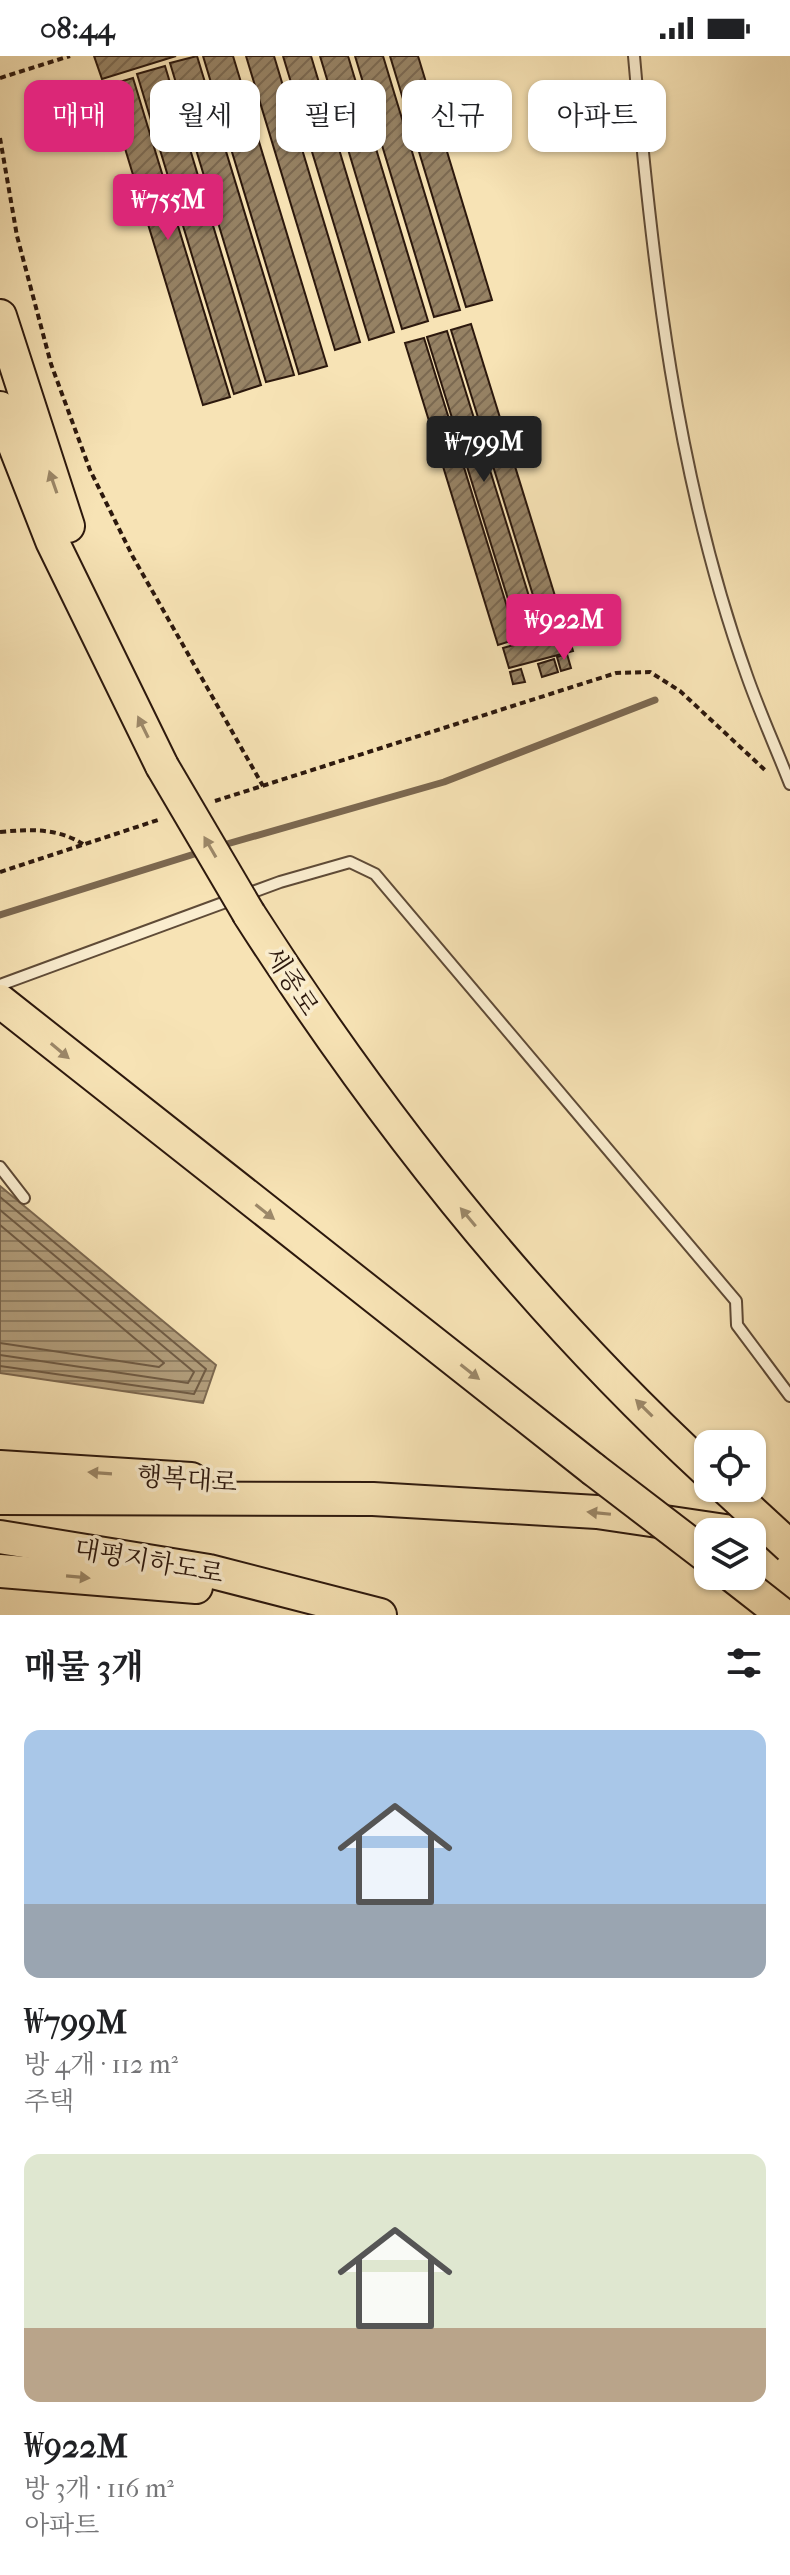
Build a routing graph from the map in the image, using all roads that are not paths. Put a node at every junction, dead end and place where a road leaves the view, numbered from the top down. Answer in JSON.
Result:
{"nodes":[{"id":1,"x":634,"y":56,"type":"edge"},
{"id":2,"x":0,"y":316,"type":"edge"},
{"id":3,"x":0,"y":408,"type":"edge"},
{"id":4,"x":124,"y":688,"type":"junction"},
{"id":5,"x":790,"y":784,"type":"edge"},
{"id":6,"x":0,"y":985,"type":"edge"},
{"id":7,"x":0,"y":1001,"type":"edge"},
{"id":8,"x":0,"y":1167,"type":"edge"},
{"id":9,"x":24,"y":1198,"type":"dead end"},
{"id":10,"x":790,"y":1396,"type":"edge"},
{"id":11,"x":694,"y":1458,"type":"edge"},
{"id":12,"x":0,"y":1467,"type":"edge"},
{"id":13,"x":0,"y":1498,"type":"edge"},
{"id":14,"x":373,"y":1499,"type":"junction"},
{"id":15,"x":741,"y":1502,"type":"edge"},
{"id":16,"x":694,"y":1526,"type":"edge"},
{"id":17,"x":0,"y":1537,"type":"edge"},
{"id":18,"x":766,"y":1541,"type":"edge"},
{"id":19,"x":694,"y":1546,"type":"edge"},
{"id":20,"x":790,"y":1547,"type":"edge"},
{"id":21,"x":0,"y":1571,"type":"edge"},
{"id":22,"x":752,"y":1590,"type":"edge"},
{"id":23,"x":343,"y":1604,"type":"junction"},
{"id":24,"x":380,"y":1615,"type":"edge"},
{"id":25,"x":783,"y":1615,"type":"edge"}],
"edges":[{"from":1,"to":5,"type":"lane"},
{"from":4,"to":2,"type":"highway","one_way":true},
{"from":3,"to":4,"type":"highway","name":"세종로"},
{"from":11,"to":4,"type":"highway","name":"세종로","one_way":true,"bridge":true},
{"from":6,"to":10,"type":"lane"},
{"from":7,"to":19,"type":"highway","one_way":true,"bridge":true},
{"from":8,"to":9,"type":"lane"},
{"from":14,"to":12,"type":"highway","name":"행복대로","one_way":true},
{"from":13,"to":14,"type":"highway","name":"대평지하도로"},
{"from":16,"to":14,"type":"highway","one_way":true},
{"from":15,"to":20,"type":"highway","bridge":true},
{"from":17,"to":23,"type":"highway","name":"대평지하도로"},
{"from":18,"to":20,"type":"highway"},
{"from":21,"to":23,"type":"highway","one_way":true},
{"from":22,"to":25,"type":"highway"},
{"from":23,"to":24,"type":"highway"}]}
